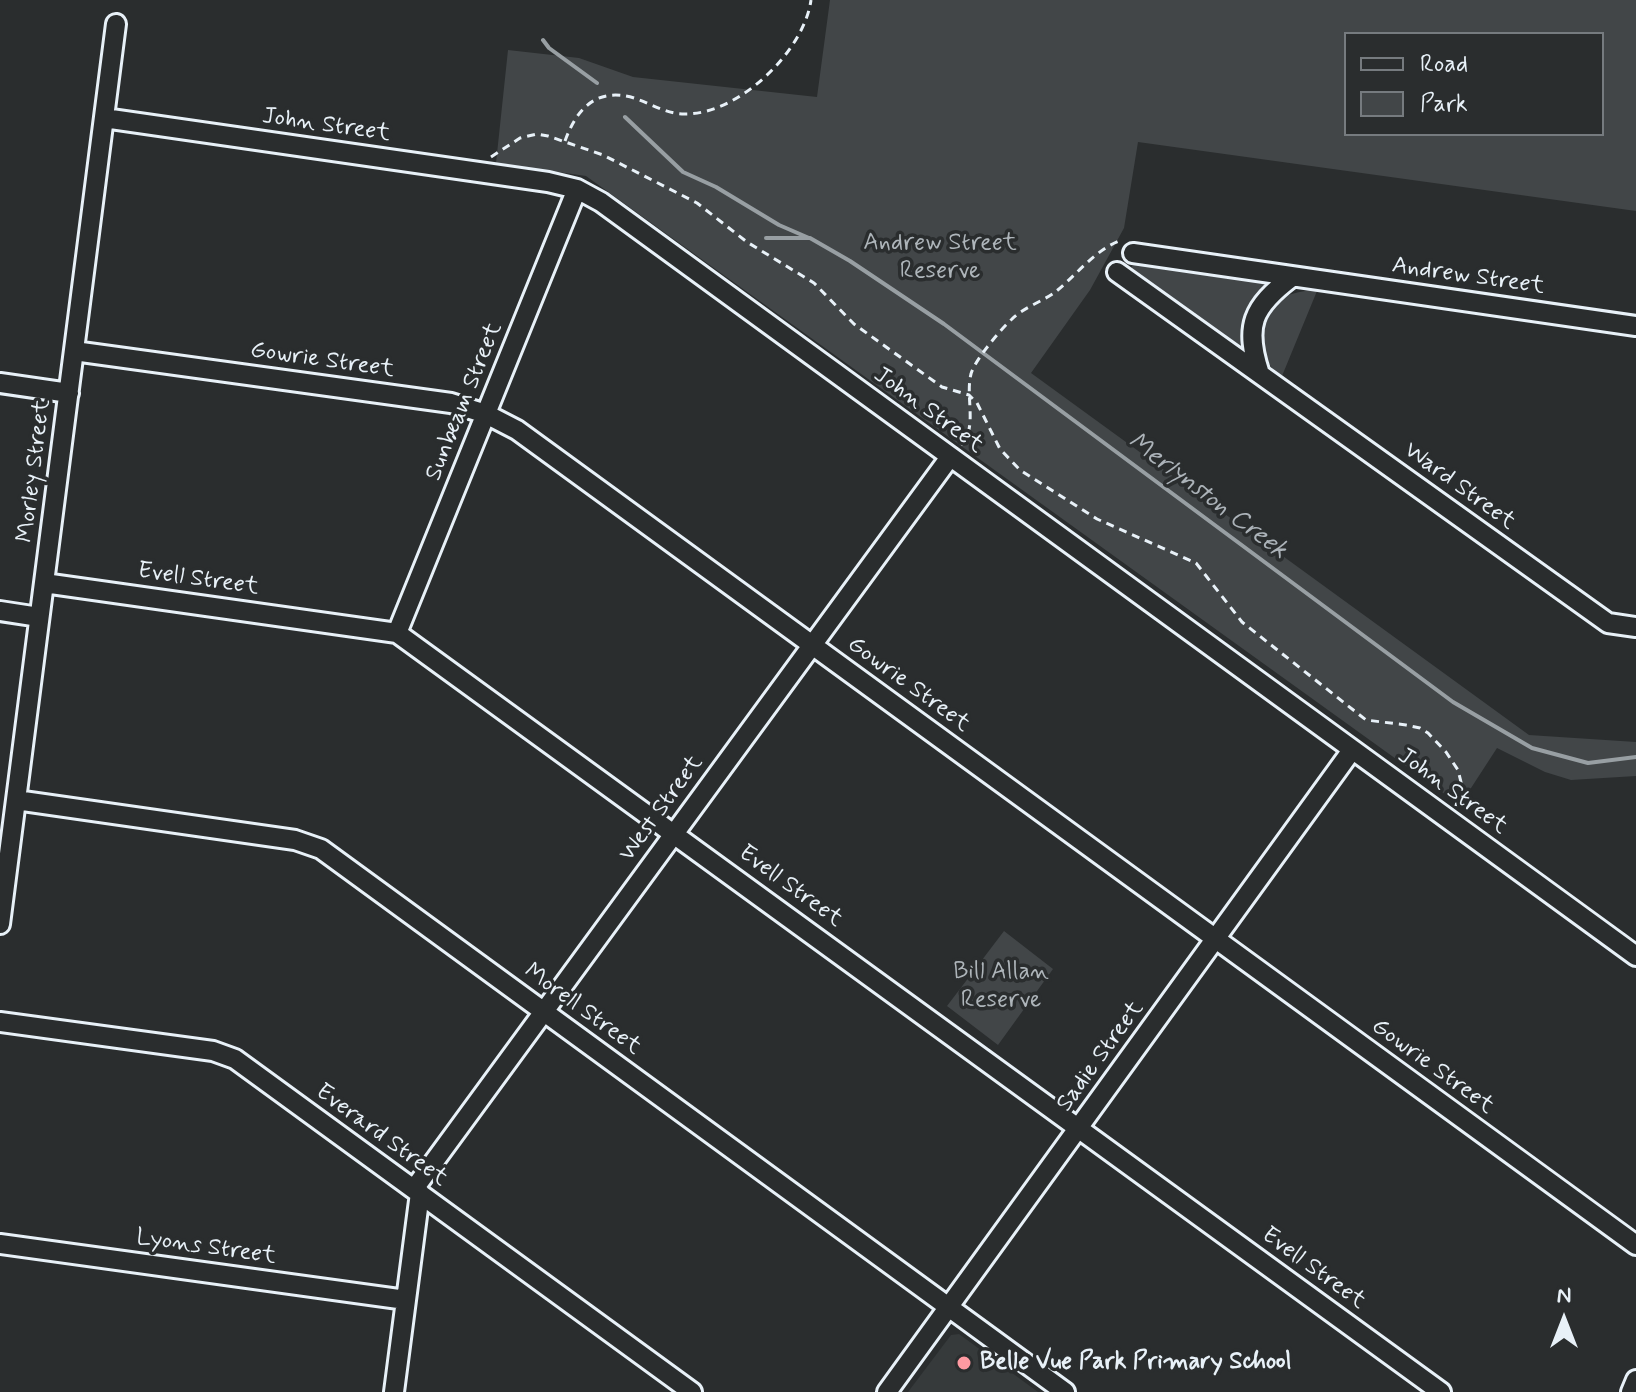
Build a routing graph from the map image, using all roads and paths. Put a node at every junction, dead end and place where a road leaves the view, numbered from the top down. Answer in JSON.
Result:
{"nodes":[{"id":1,"x":811,"y":0,"type":"edge"},
{"id":2,"x":116,"y":24,"type":"dead end"},
{"id":3,"x":104,"y":118,"type":"junction"},
{"id":4,"x":565,"y":141,"type":"junction"},
{"id":5,"x":486,"y":157,"type":"dead end"},
{"id":6,"x":577,"y":189,"type":"junction"},
{"id":7,"x":1129,"y":246,"type":"joint"},
{"id":8,"x":1117,"y":272,"type":"dead end"},
{"id":9,"x":1292,"y":277,"type":"junction"},
{"id":10,"x":1636,"y":326,"type":"edge"},
{"id":11,"x":74,"y":351,"type":"junction"},
{"id":12,"x":1260,"y":374,"type":"junction"},
{"id":13,"x":0,"y":383,"type":"edge"},
{"id":14,"x":69,"y":393,"type":"junction"},
{"id":15,"x":969,"y":395,"type":"junction"},
{"id":16,"x":486,"y":414,"type":"junction"},
{"id":17,"x":950,"y":457,"type":"junction"},
{"id":18,"x":44,"y":583,"type":"junction"},
{"id":19,"x":0,"y":611,"type":"edge"},
{"id":20,"x":39,"y":617,"type":"junction"},
{"id":21,"x":1636,"y":627,"type":"edge"},
{"id":22,"x":397,"y":633,"type":"junction"},
{"id":23,"x":812,"y":645,"type":"junction"},
{"id":24,"x":1352,"y":750,"type":"junction"},
{"id":25,"x":16,"y":800,"type":"junction"},
{"id":26,"x":1448,"y":819,"type":"junction"},
{"id":27,"x":674,"y":833,"type":"junction"},
{"id":28,"x":5,"y":839,"type":"edge"},
{"id":29,"x":0,"y":924,"type":"edge"},
{"id":30,"x":1217,"y":940,"type":"junction"},
{"id":31,"x":1636,"y":956,"type":"edge"},
{"id":32,"x":544,"y":1011,"type":"junction"},
{"id":33,"x":0,"y":1022,"type":"edge"},
{"id":34,"x":1079,"y":1128,"type":"junction"},
{"id":35,"x":417,"y":1191,"type":"junction"},
{"id":36,"x":0,"y":1244,"type":"edge"},
{"id":37,"x":1636,"y":1245,"type":"edge"},
{"id":38,"x":406,"y":1300,"type":"junction"},
{"id":39,"x":949,"y":1307,"type":"junction"},
{"id":40,"x":1636,"y":1380,"type":"edge"},
{"id":41,"x":394,"y":1392,"type":"edge"},
{"id":42,"x":692,"y":1392,"type":"edge"},
{"id":43,"x":887,"y":1392,"type":"edge"},
{"id":44,"x":1065,"y":1392,"type":"edge"},
{"id":45,"x":1441,"y":1392,"type":"edge"},
{"id":46,"x":1631,"y":1392,"type":"edge"}],
"edges":[{"from":1,"to":4,"type":"path"},
{"from":2,"to":3,"type":"street","name":"Morley Street"},
{"from":3,"to":6,"type":"street","name":"John Street"},
{"from":3,"to":11,"type":"street","name":"Morley Street"},
{"from":4,"to":5,"type":"path"},
{"from":4,"to":15,"type":"path"},
{"from":6,"to":16,"type":"street","name":"Sunbeam Street"},
{"from":6,"to":17,"type":"street","name":"John Street"},
{"from":7,"to":9,"type":"street","name":"Andrew Street"},
{"from":7,"to":15,"type":"path"},
{"from":8,"to":12,"type":"street","name":"Ward Street"},
{"from":9,"to":10,"type":"street","name":"Andrew Street"},
{"from":9,"to":12,"type":"street"},
{"from":11,"to":14,"type":"street","name":"Morley Street"},
{"from":11,"to":16,"type":"street","name":"Gowrie Street"},
{"from":12,"to":21,"type":"street","name":"Ward Street"},
{"from":13,"to":14,"type":"street"},
{"from":14,"to":18,"type":"street","name":"Morley Street"},
{"from":15,"to":17,"type":"path"},
{"from":15,"to":26,"type":"path"},
{"from":16,"to":22,"type":"street","name":"Sunbeam Street"},
{"from":16,"to":23,"type":"street","name":"Gowrie Street"},
{"from":17,"to":23,"type":"street","name":"West Street"},
{"from":17,"to":24,"type":"street","name":"John Street"},
{"from":18,"to":20,"type":"street","name":"Morley Street"},
{"from":18,"to":22,"type":"street","name":"Evell Street"},
{"from":19,"to":20,"type":"street"},
{"from":20,"to":25,"type":"street","name":"Morley Street"},
{"from":22,"to":27,"type":"street","name":"Evell Street"},
{"from":23,"to":27,"type":"street","name":"West Street"},
{"from":23,"to":30,"type":"street","name":"Gowrie Street"},
{"from":24,"to":26,"type":"street","name":"John Street"},
{"from":24,"to":30,"type":"street","name":"Sadie Street"},
{"from":25,"to":28,"type":"street","name":"Morley Street"},
{"from":25,"to":32,"type":"street","name":"Morell Street"},
{"from":26,"to":31,"type":"street","name":"John Street"},
{"from":27,"to":32,"type":"street","name":"West Street"},
{"from":27,"to":34,"type":"street","name":"Evell Street"},
{"from":28,"to":29,"type":"street","name":"Morley Street"},
{"from":30,"to":34,"type":"street","name":"Sadie Street"},
{"from":30,"to":37,"type":"street","name":"Gowrie Street"},
{"from":32,"to":35,"type":"street","name":"West Street"},
{"from":32,"to":39,"type":"street","name":"Morell Street"},
{"from":33,"to":35,"type":"street","name":"Everard Street"},
{"from":34,"to":39,"type":"street","name":"Sadie Street"},
{"from":34,"to":45,"type":"street","name":"Evell Street"},
{"from":35,"to":38,"type":"street","name":"West Street"},
{"from":35,"to":42,"type":"street","name":"Everard Street"},
{"from":36,"to":38,"type":"street","name":"Lyons Street"},
{"from":38,"to":41,"type":"street","name":"West Street"},
{"from":39,"to":43,"type":"street","name":"Sadie Street"},
{"from":39,"to":44,"type":"street","name":"Morell Street"},
{"from":40,"to":46,"type":"street"}]}
